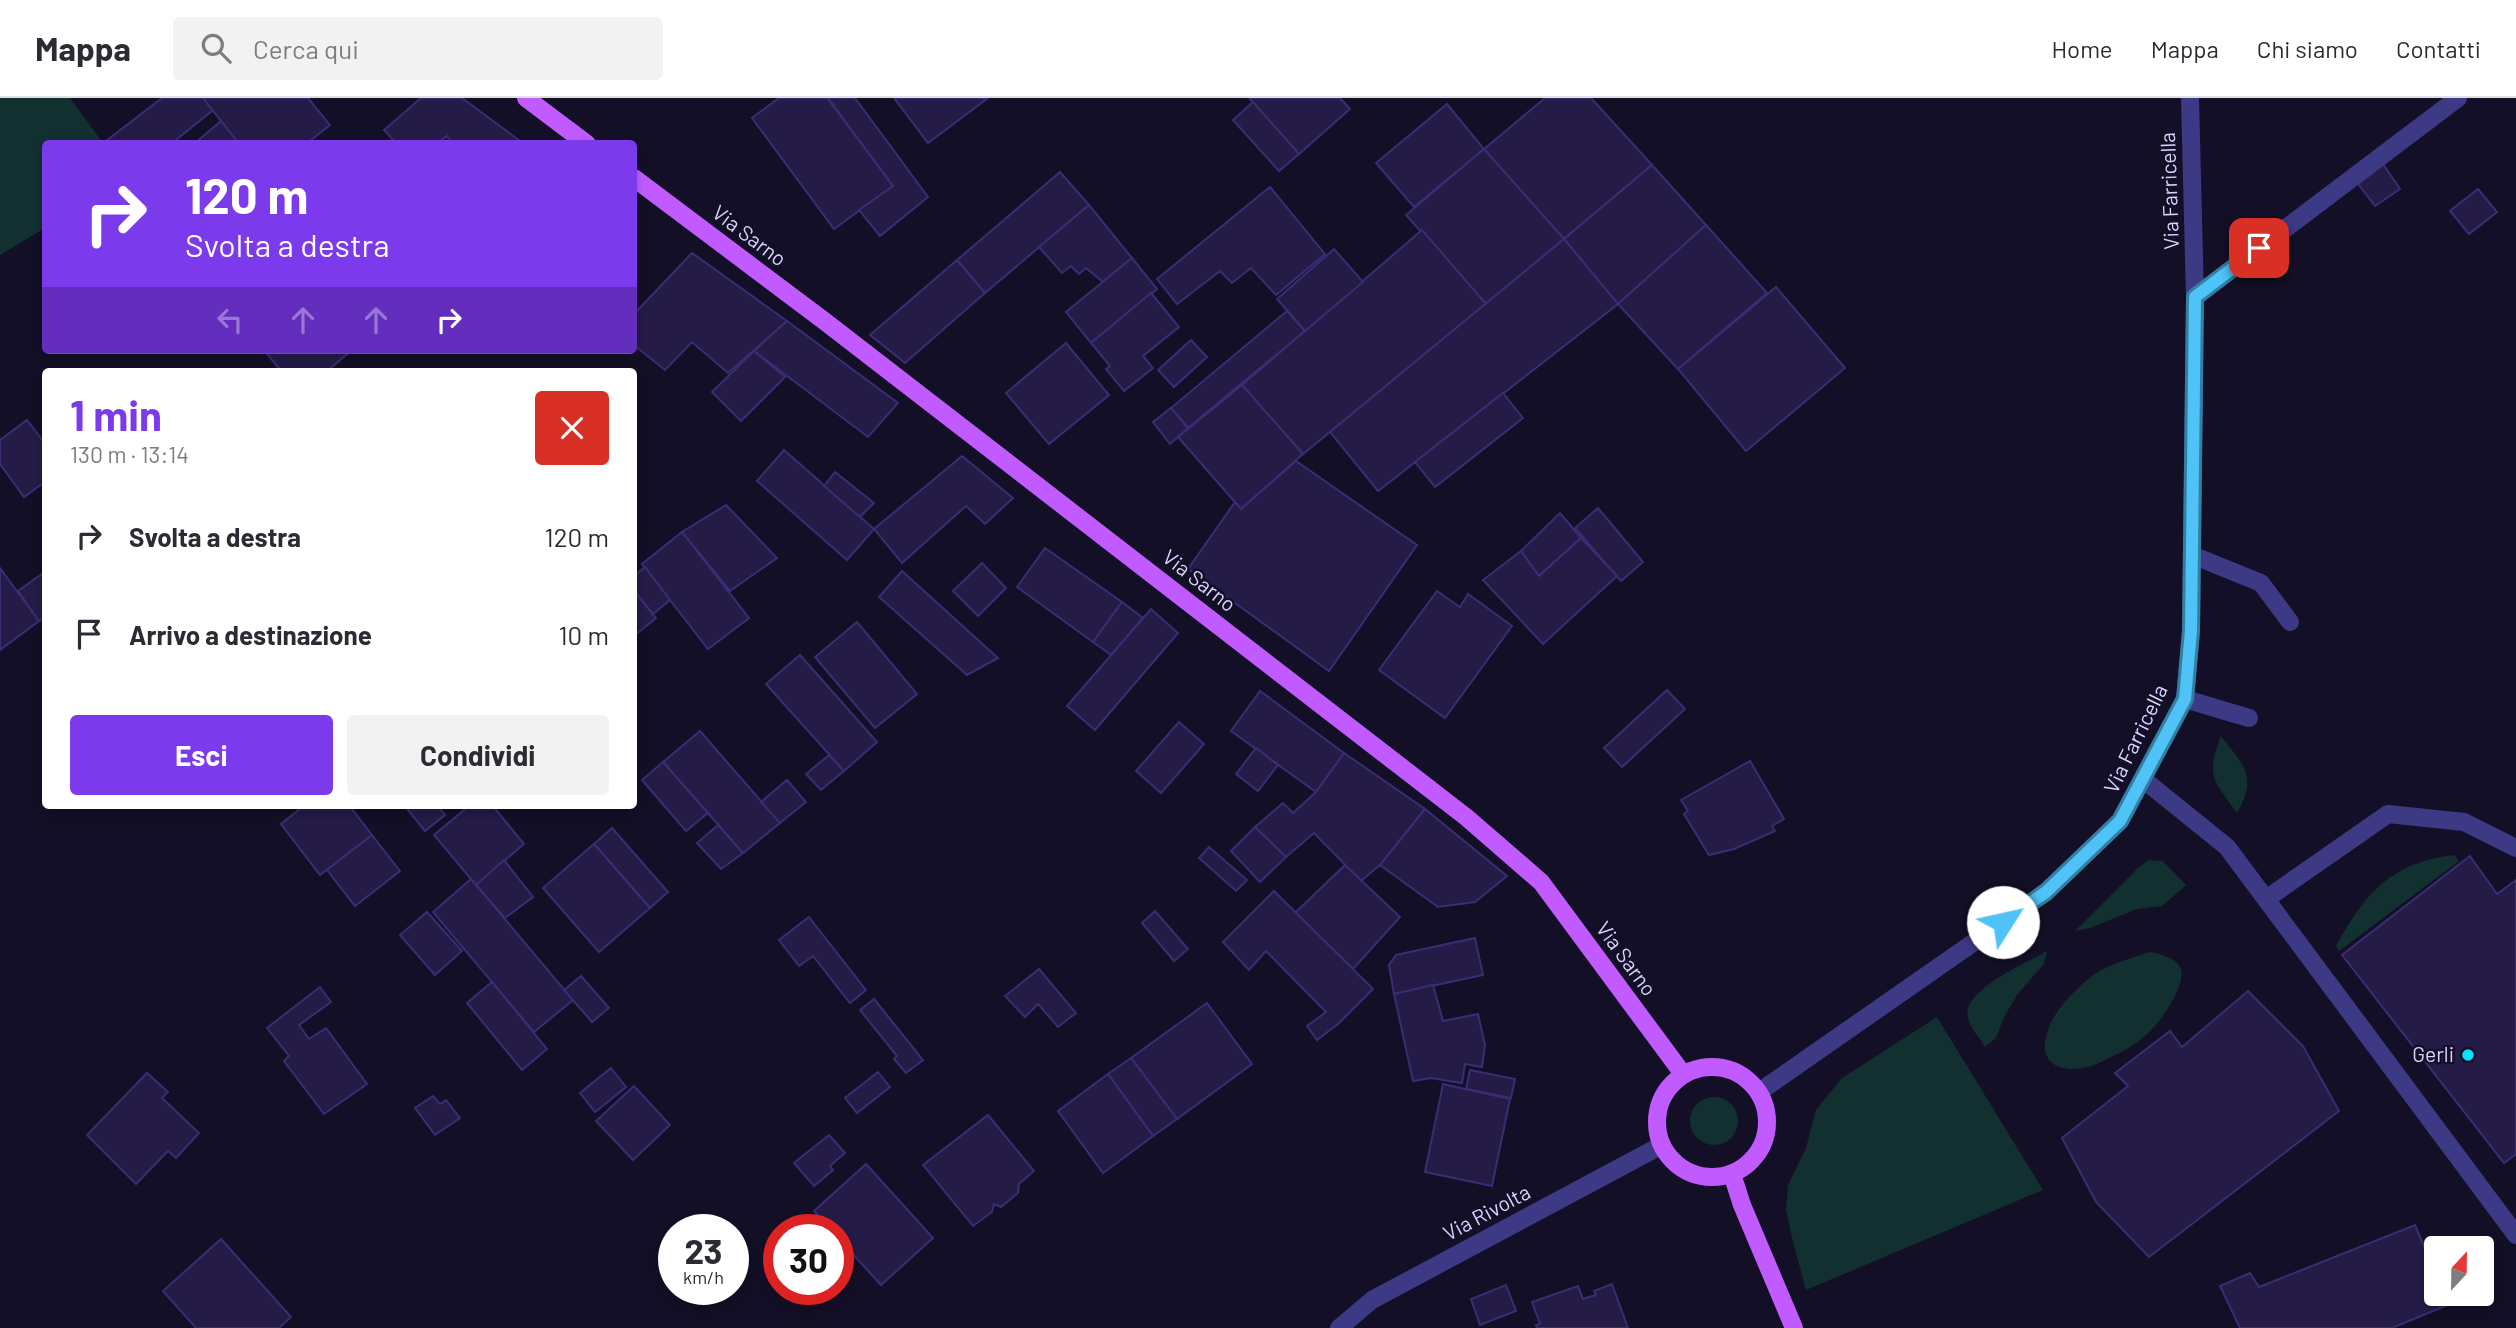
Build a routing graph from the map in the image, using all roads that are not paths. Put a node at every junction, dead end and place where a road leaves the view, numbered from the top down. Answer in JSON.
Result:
{"nodes":[{"id":1,"x":526,"y":98,"type":"edge"},
{"id":2,"x":2190,"y":98,"type":"edge"},
{"id":3,"x":2458,"y":98,"type":"edge"},
{"id":4,"x":582,"y":140,"type":"edge"},
{"id":5,"x":637,"y":180,"type":"edge"},
{"id":6,"x":2195,"y":297,"type":"junction"},
{"id":7,"x":2192,"y":555,"type":"junction"},
{"id":8,"x":2290,"y":622,"type":"dead end"},
{"id":9,"x":2185,"y":699,"type":"junction"},
{"id":10,"x":2249,"y":718,"type":"dead end"},
{"id":11,"x":2144,"y":780,"type":"junction"},
{"id":12,"x":2516,"y":848,"type":"edge"},
{"id":13,"x":2266,"y":899,"type":"junction"},
{"id":14,"x":1682,"y":1074,"type":"junction"},
{"id":15,"x":1759,"y":1092,"type":"junction"},
{"id":16,"x":1662,"y":1145,"type":"junction"},
{"id":17,"x":1732,"y":1174,"type":"junction"},
{"id":18,"x":2516,"y":1235,"type":"edge"},
{"id":19,"x":1339,"y":1328,"type":"edge"},
{"id":20,"x":1794,"y":1328,"type":"edge"}],
"edges":[{"from":1,"to":4,"type":"main road"},
{"from":2,"to":6,"type":"street","name":"Via Farricella"},
{"from":3,"to":6,"type":"street"},
{"from":5,"to":14,"type":"main road","name":"Via Sarno"},
{"from":6,"to":7,"type":"street","name":"Via Farricella"},
{"from":7,"to":8,"type":"street"},
{"from":7,"to":9,"type":"street","name":"Via Farricella"},
{"from":9,"to":10,"type":"street"},
{"from":9,"to":11,"type":"street","name":"Via Farricella"},
{"from":11,"to":13,"type":"street"},
{"from":11,"to":15,"type":"street","name":"Via Farricella"},
{"from":12,"to":13,"type":"street"},
{"from":13,"to":18,"type":"street"},
{"from":14,"to":15,"type":"main road"},
{"from":14,"to":16,"type":"main road"},
{"from":15,"to":17,"type":"main road"},
{"from":16,"to":17,"type":"main road"},
{"from":16,"to":19,"type":"street","name":"Via Rivolta"},
{"from":17,"to":20,"type":"main road"}]}
